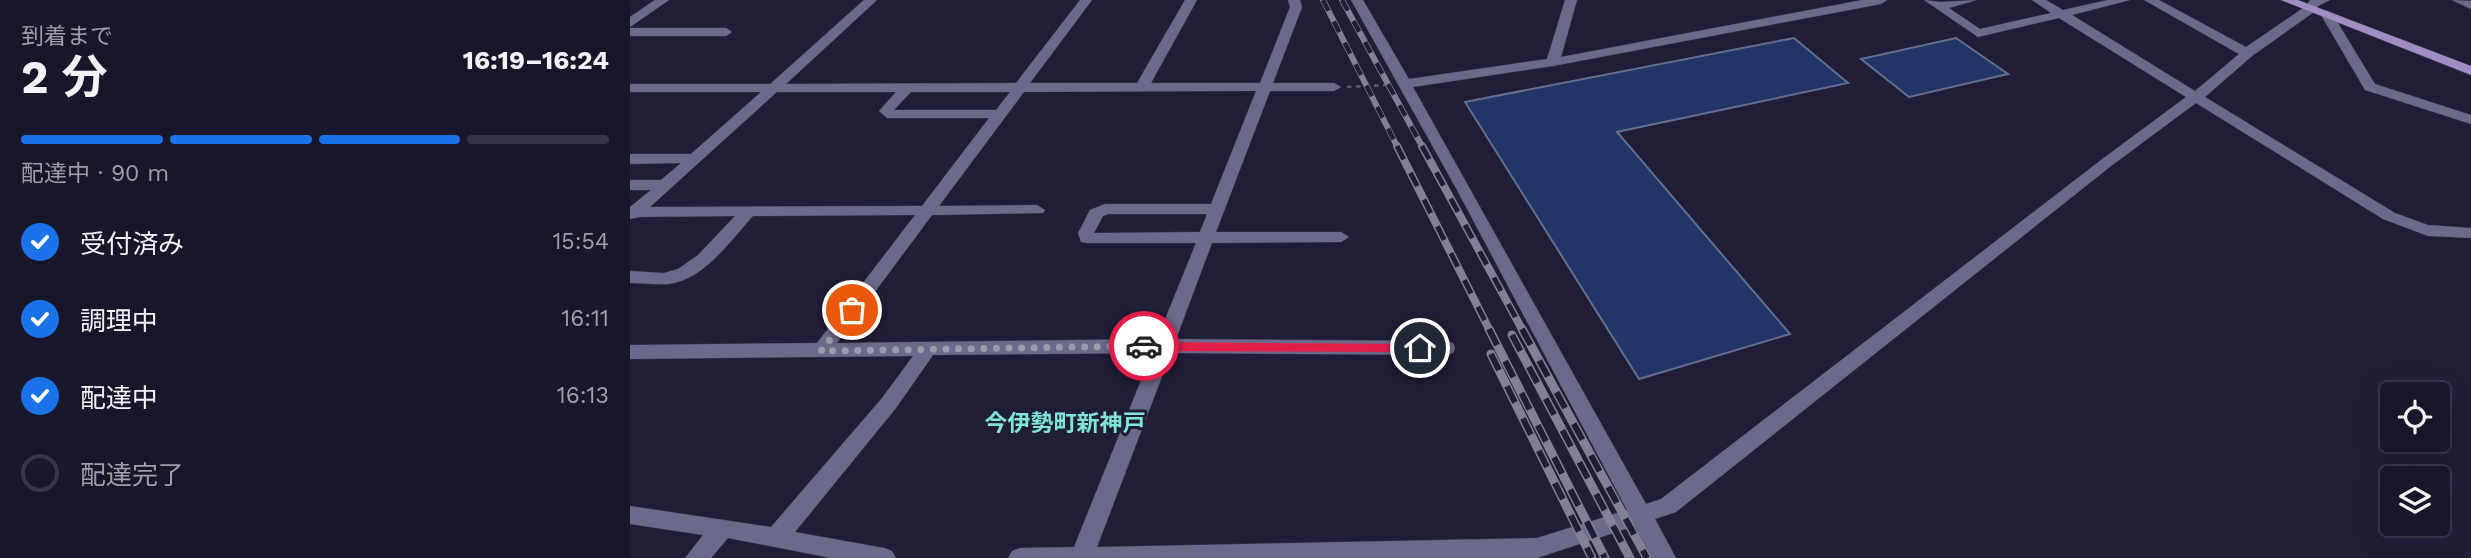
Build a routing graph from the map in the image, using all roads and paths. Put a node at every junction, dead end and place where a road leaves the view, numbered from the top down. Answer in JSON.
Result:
{"nodes":[{"id":1,"x":663,"y":0,"type":"edge"},
{"id":2,"x":871,"y":0,"type":"edge"},
{"id":3,"x":1086,"y":0,"type":"edge"},
{"id":4,"x":1191,"y":0,"type":"edge"},
{"id":5,"x":1294,"y":0,"type":"edge"},
{"id":6,"x":1357,"y":0,"type":"edge"},
{"id":7,"x":1571,"y":0,"type":"edge"},
{"id":8,"x":1881,"y":0,"type":"edge"},
{"id":9,"x":1971,"y":0,"type":"edge"},
{"id":10,"x":2038,"y":0,"type":"edge"},
{"id":11,"x":2124,"y":0,"type":"edge"},
{"id":12,"x":2150,"y":0,"type":"edge"},
{"id":13,"x":2287,"y":0,"type":"edge"},
{"id":14,"x":2325,"y":0,"type":"edge"},
{"id":15,"x":2458,"y":0,"type":"edge"},
{"id":16,"x":1935,"y":3,"type":"edge"},
{"id":17,"x":1827,"y":5,"type":"edge"},
{"id":18,"x":2471,"y":5,"type":"edge"},
{"id":19,"x":2310,"y":9,"type":"junction"},
{"id":20,"x":2062,"y":15,"type":"junction"},
{"id":21,"x":2327,"y":15,"type":"junction"},
{"id":22,"x":630,"y":23,"type":"edge"},
{"id":23,"x":630,"y":32,"type":"edge"},
{"id":24,"x":726,"y":32,"type":"dead end"},
{"id":25,"x":2248,"y":53,"type":"junction"},
{"id":26,"x":1553,"y":62,"type":"junction"},
{"id":27,"x":2471,"y":71,"type":"edge"},
{"id":28,"x":1403,"y":84,"type":"junction"},
{"id":29,"x":1334,"y":87,"type":"joint"},
{"id":30,"x":630,"y":88,"type":"edge"},
{"id":31,"x":1141,"y":88,"type":"junction"},
{"id":32,"x":1265,"y":88,"type":"junction"},
{"id":33,"x":773,"y":89,"type":"junction"},
{"id":34,"x":906,"y":89,"type":"junction"},
{"id":35,"x":1019,"y":89,"type":"junction"},
{"id":36,"x":2197,"y":96,"type":"junction"},
{"id":37,"x":1000,"y":114,"type":"junction"},
{"id":38,"x":2471,"y":120,"type":"edge"},
{"id":39,"x":696,"y":158,"type":"junction"},
{"id":40,"x":630,"y":159,"type":"edge"},
{"id":41,"x":630,"y":185,"type":"edge"},
{"id":42,"x":665,"y":185,"type":"junction"},
{"id":43,"x":1216,"y":209,"type":"junction"},
{"id":44,"x":1037,"y":210,"type":"dead end"},
{"id":45,"x":749,"y":211,"type":"junction"},
{"id":46,"x":929,"y":211,"type":"junction"},
{"id":47,"x":632,"y":214,"type":"edge"},
{"id":48,"x":2471,"y":233,"type":"edge"},
{"id":49,"x":1206,"y":237,"type":"junction"},
{"id":50,"x":1341,"y":237,"type":"dead end"},
{"id":51,"x":630,"y":277,"type":"edge"},
{"id":52,"x":1163,"y":346,"type":"junction"},
{"id":53,"x":1446,"y":348,"type":"dead end"},
{"id":54,"x":928,"y":350,"type":"junction"},
{"id":55,"x":821,"y":351,"type":"junction"},
{"id":56,"x":630,"y":352,"type":"edge"},
{"id":57,"x":630,"y":515,"type":"edge"},
{"id":58,"x":1640,"y":515,"type":"junction"},
{"id":59,"x":723,"y":528,"type":"junction"},
{"id":60,"x":776,"y":538,"type":"junction"},
{"id":61,"x":1552,"y":551,"type":"edge"},
{"id":62,"x":1082,"y":556,"type":"edge"},
{"id":63,"x":697,"y":558,"type":"edge"},
{"id":64,"x":884,"y":558,"type":"edge"},
{"id":65,"x":1020,"y":558,"type":"edge"},
{"id":66,"x":1664,"y":558,"type":"edge"}],
"edges":[{"from":1,"to":22,"type":"street"},
{"from":2,"to":33,"type":"street"},
{"from":3,"to":35,"type":"street"},
{"from":4,"to":31,"type":"street"},
{"from":5,"to":32,"type":"street"},
{"from":6,"to":28,"type":"street"},
{"from":7,"to":26,"type":"street"},
{"from":8,"to":17,"type":"street"},
{"from":9,"to":16,"type":"street"},
{"from":10,"to":20,"type":"street"},
{"from":11,"to":20,"type":"street"},
{"from":12,"to":25,"type":"street"},
{"from":13,"to":19,"type":"main road"},
{"from":14,"to":19,"type":"street"},
{"from":15,"to":18,"type":"street"},
{"from":16,"to":20,"type":"street"},
{"from":17,"to":26,"type":"street"},
{"from":19,"to":21,"type":"main road"},
{"from":19,"to":25,"type":"street"},
{"from":20,"to":36,"type":"street"},
{"from":21,"to":27,"type":"main road"},
{"from":21,"to":38,"type":"street"},
{"from":23,"to":24,"type":"street"},
{"from":25,"to":36,"type":"street"},
{"from":26,"to":28,"type":"street"},
{"from":28,"to":29,"type":"path"},
{"from":28,"to":58,"type":"street"},
{"from":29,"to":32,"type":"street"},
{"from":30,"to":33,"type":"street"},
{"from":31,"to":32,"type":"street"},
{"from":31,"to":35,"type":"street"},
{"from":32,"to":43,"type":"street"},
{"from":33,"to":34,"type":"street"},
{"from":33,"to":39,"type":"street"},
{"from":34,"to":35,"type":"street"},
{"from":34,"to":37,"type":"street"},
{"from":35,"to":37,"type":"street"},
{"from":36,"to":48,"type":"street"},
{"from":36,"to":58,"type":"street"},
{"from":37,"to":46,"type":"street"},
{"from":39,"to":40,"type":"street"},
{"from":39,"to":42,"type":"street"},
{"from":41,"to":42,"type":"street"},
{"from":42,"to":47,"type":"street"},
{"from":43,"to":49,"type":"street"},
{"from":43,"to":49,"type":"street"},
{"from":44,"to":46,"type":"street"},
{"from":45,"to":46,"type":"street"},
{"from":45,"to":47,"type":"street"},
{"from":45,"to":51,"type":"street"},
{"from":46,"to":55,"type":"street"},
{"from":49,"to":50,"type":"street"},
{"from":49,"to":52,"type":"street"},
{"from":52,"to":53,"type":"street"},
{"from":52,"to":54,"type":"street"},
{"from":52,"to":62,"type":"street"},
{"from":54,"to":55,"type":"street"},
{"from":54,"to":60,"type":"street"},
{"from":55,"to":56,"type":"street"},
{"from":57,"to":59,"type":"street"},
{"from":58,"to":61,"type":"street"},
{"from":58,"to":66,"type":"street"},
{"from":59,"to":60,"type":"street"},
{"from":59,"to":63,"type":"street"},
{"from":60,"to":64,"type":"street"},
{"from":61,"to":62,"type":"street"},
{"from":62,"to":65,"type":"street"}]}
